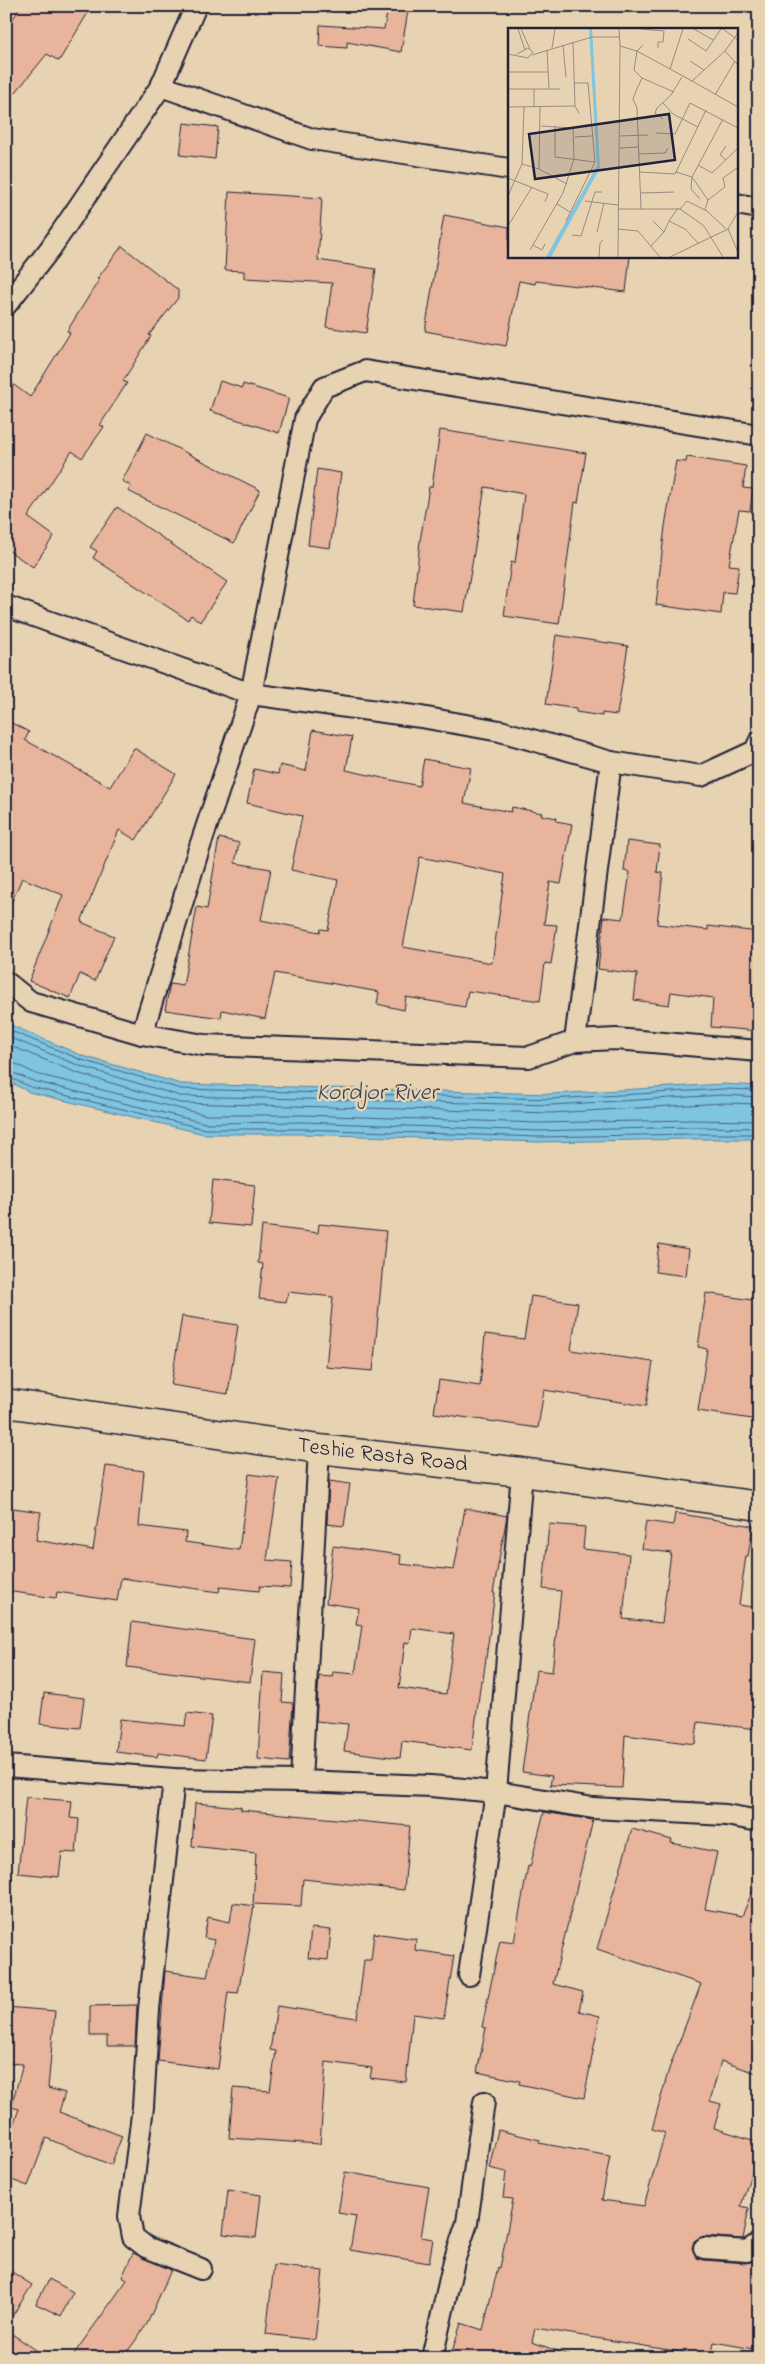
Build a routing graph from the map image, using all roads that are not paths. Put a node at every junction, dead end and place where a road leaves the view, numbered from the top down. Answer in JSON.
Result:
{"nodes":[{"id":1,"x":196,"y":6,"type":"edge"},
{"id":2,"x":161,"y":86,"type":"junction"},
{"id":3,"x":508,"y":169,"type":"edge"},
{"id":4,"x":738,"y":204,"type":"edge"},
{"id":5,"x":759,"y":208,"type":"edge"},
{"id":6,"x":6,"y":305,"type":"edge"},
{"id":7,"x":759,"y":434,"type":"edge"},
{"id":8,"x":6,"y":606,"type":"edge"},
{"id":9,"x":251,"y":694,"type":"junction"},
{"id":10,"x":759,"y":742,"type":"edge"},
{"id":11,"x":612,"y":762,"type":"junction"},
{"id":12,"x":6,"y":982,"type":"edge"},
{"id":13,"x":142,"y":1034,"type":"junction"},
{"id":14,"x":575,"y":1041,"type":"junction"},
{"id":15,"x":759,"y":1051,"type":"edge"},
{"id":16,"x":6,"y":1403,"type":"edge"},
{"id":17,"x":319,"y":1449,"type":"junction"},
{"id":18,"x":522,"y":1472,"type":"junction"},
{"id":19,"x":759,"y":1506,"type":"edge"},
{"id":20,"x":6,"y":1766,"type":"edge"},
{"id":21,"x":174,"y":1779,"type":"junction"},
{"id":22,"x":302,"y":1780,"type":"junction"},
{"id":23,"x":496,"y":1792,"type":"junction"},
{"id":24,"x":759,"y":1820,"type":"edge"},
{"id":25,"x":469,"y":1975,"type":"dead end"},
{"id":26,"x":484,"y":2102,"type":"dead end"},
{"id":27,"x":759,"y":2243,"type":"edge"},
{"id":28,"x":704,"y":2248,"type":"dead end"},
{"id":29,"x":201,"y":2269,"type":"dead end"},
{"id":30,"x":432,"y":2358,"type":"edge"}],
"edges":[{"from":1,"to":2,"type":"street"},
{"from":2,"to":3,"type":"street"},
{"from":2,"to":6,"type":"street"},
{"from":4,"to":5,"type":"street"},
{"from":7,"to":9,"type":"street"},
{"from":8,"to":9,"type":"street"},
{"from":9,"to":11,"type":"street"},
{"from":9,"to":13,"type":"street"},
{"from":10,"to":11,"type":"street"},
{"from":11,"to":14,"type":"street"},
{"from":12,"to":13,"type":"street"},
{"from":13,"to":14,"type":"street"},
{"from":14,"to":15,"type":"street"},
{"from":16,"to":17,"type":"main road","name":"Teshie Rasta Road"},
{"from":17,"to":18,"type":"main road","name":"Teshie Rasta Road"},
{"from":17,"to":22,"type":"street"},
{"from":18,"to":19,"type":"main road","name":"Teshie Rasta Road"},
{"from":18,"to":23,"type":"street"},
{"from":20,"to":21,"type":"street"},
{"from":21,"to":22,"type":"street"},
{"from":21,"to":29,"type":"street"},
{"from":22,"to":23,"type":"street"},
{"from":23,"to":24,"type":"street"},
{"from":23,"to":25,"type":"street"},
{"from":26,"to":30,"type":"street"},
{"from":27,"to":28,"type":"street"}]}
